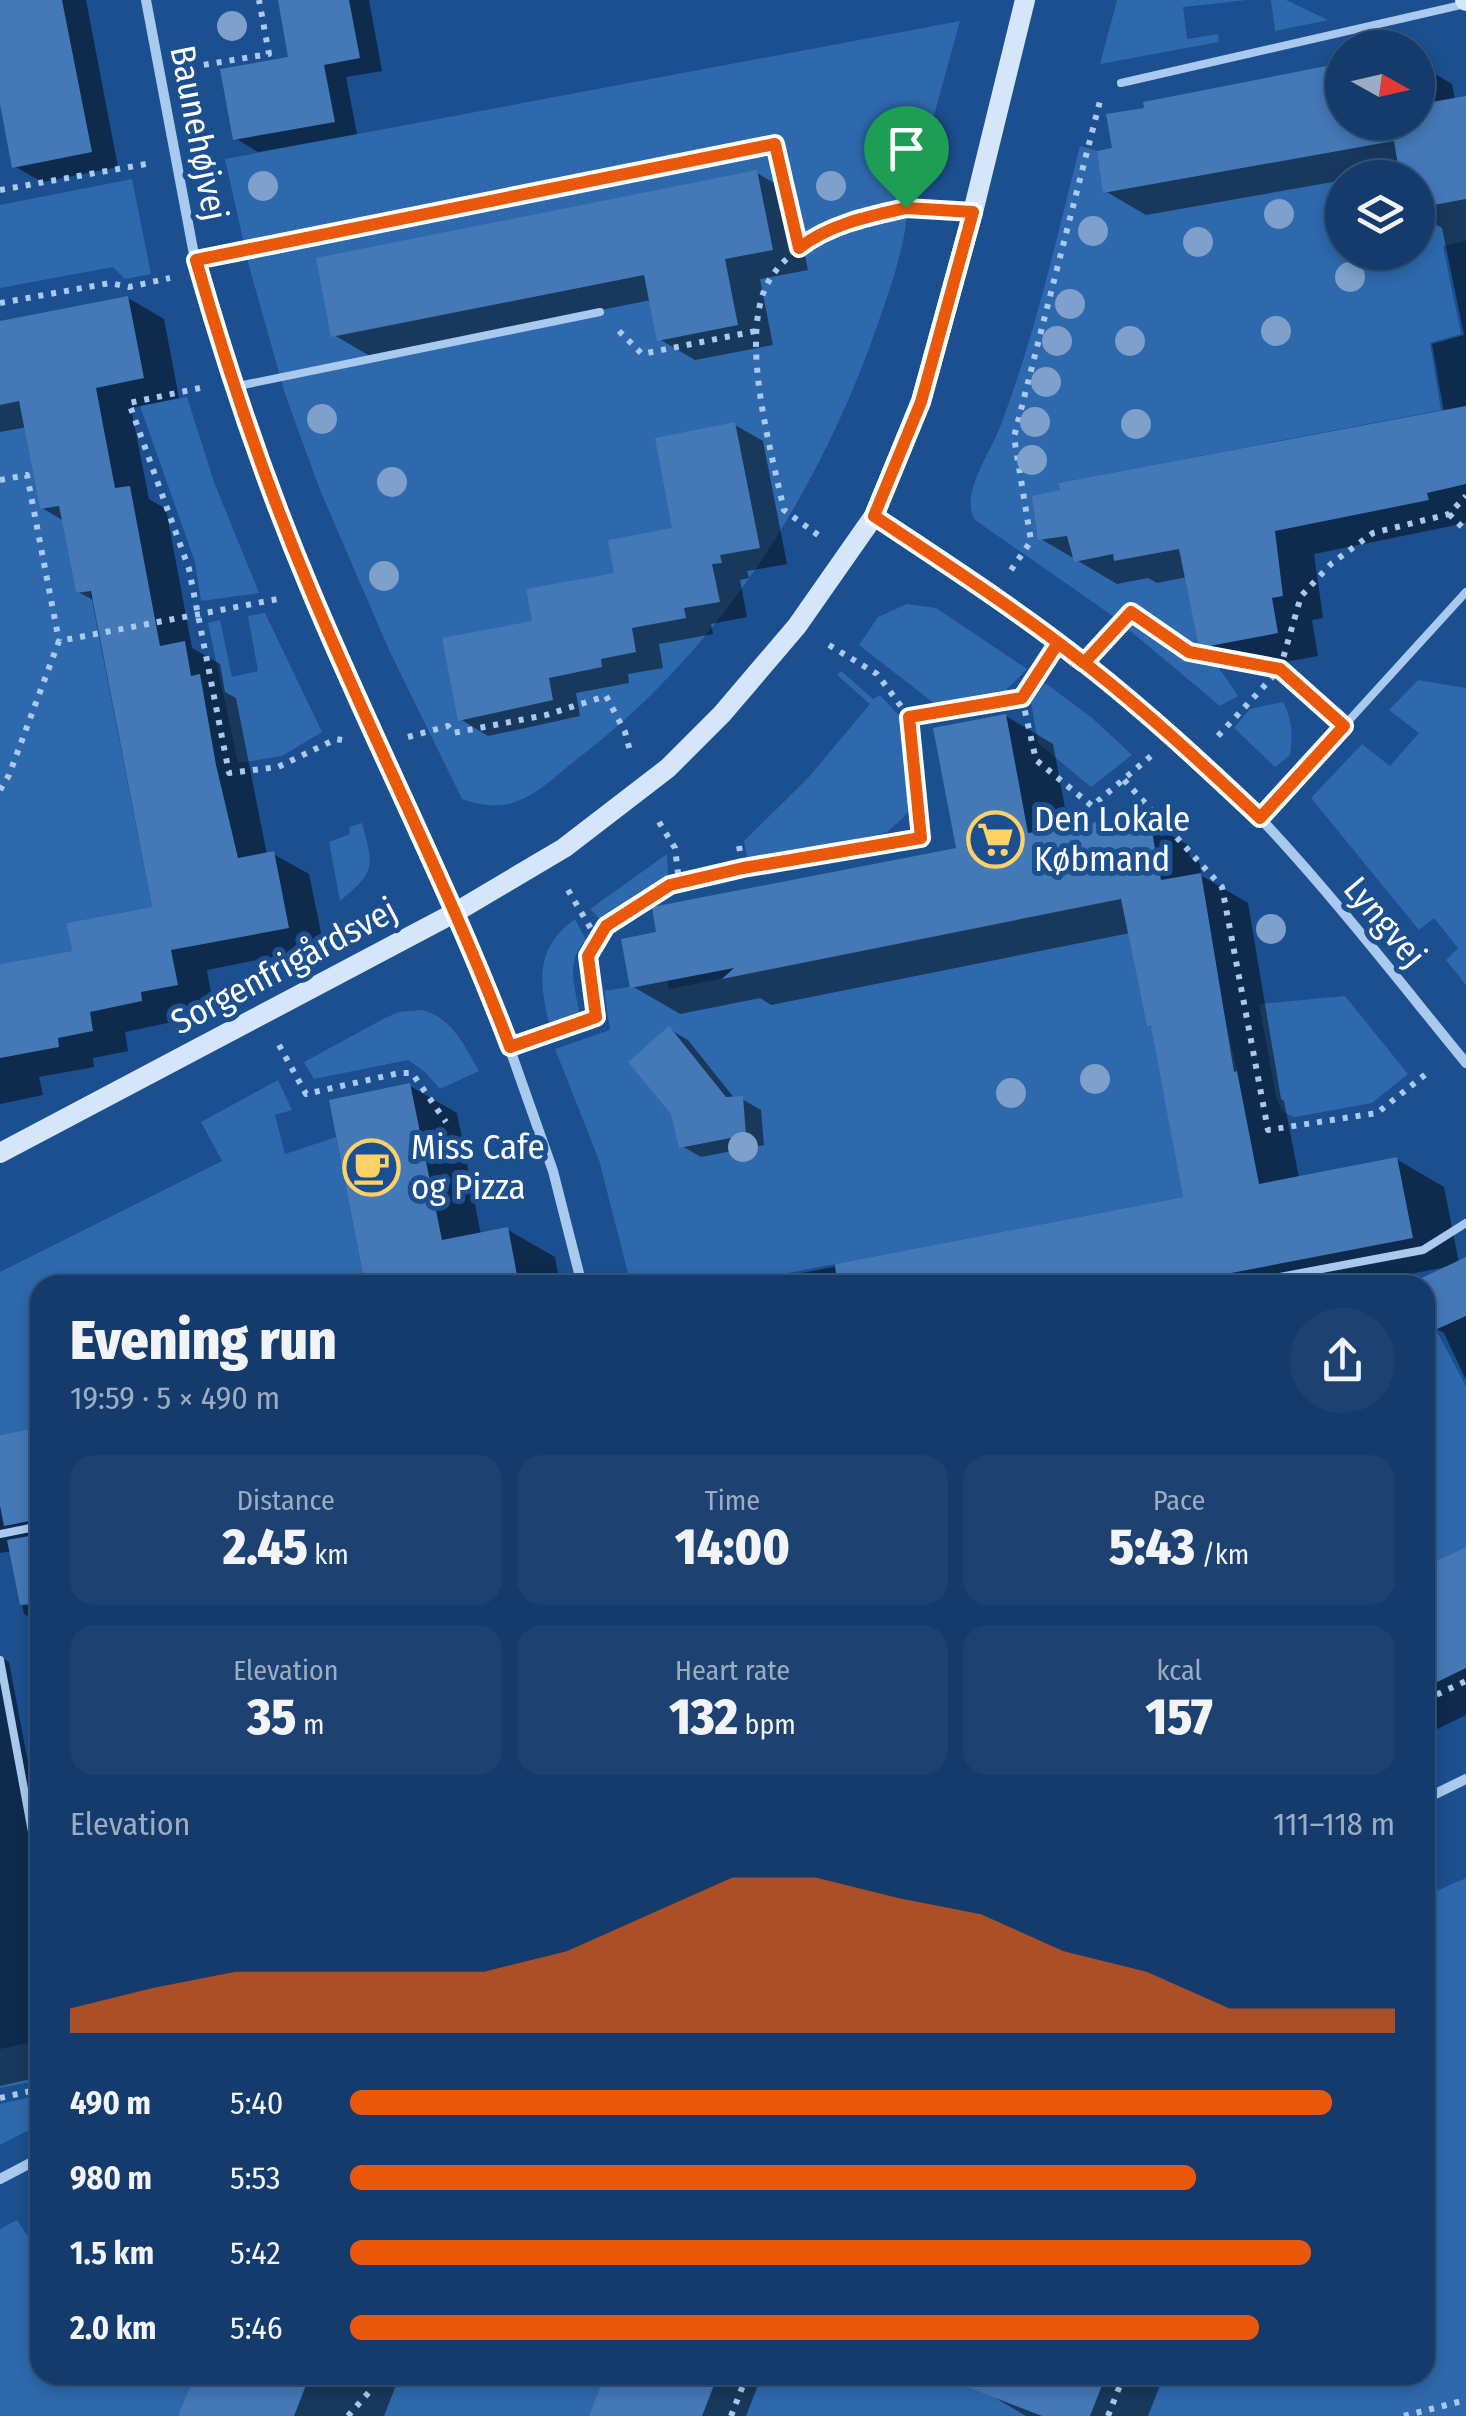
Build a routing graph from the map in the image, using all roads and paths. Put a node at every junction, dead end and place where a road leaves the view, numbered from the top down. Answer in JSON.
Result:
{"nodes":[{"id":1,"x":146,"y":0,"type":"edge"},
{"id":2,"x":259,"y":0,"type":"edge"},
{"id":3,"x":1025,"y":0,"type":"edge"},
{"id":4,"x":1465,"y":2,"type":"edge"},
{"id":5,"x":159,"y":72,"type":"junction"},
{"id":6,"x":1121,"y":83,"type":"joint"},
{"id":7,"x":775,"y":144,"type":"joint"},
{"id":8,"x":175,"y":159,"type":"junction"},
{"id":9,"x":0,"y":190,"type":"edge"},
{"id":10,"x":973,"y":212,"type":"junction"},
{"id":11,"x":799,"y":248,"type":"junction"},
{"id":12,"x":196,"y":260,"type":"junction"},
{"id":13,"x":0,"y":303,"type":"edge"},
{"id":14,"x":600,"y":312,"type":"joint"},
{"id":15,"x":756,"y":331,"type":"junction"},
{"id":16,"x":232,"y":384,"type":"junction"},
{"id":17,"x":0,"y":480,"type":"edge"},
{"id":18,"x":1466,"y":496,"type":"edge"},
{"id":19,"x":1449,"y":514,"type":"junction"},
{"id":20,"x":874,"y":516,"type":"junction"},
{"id":21,"x":1466,"y":531,"type":"edge"},
{"id":22,"x":847,"y":556,"type":"junction"},
{"id":23,"x":1466,"y":592,"type":"edge"},
{"id":24,"x":311,"y":593,"type":"junction"},
{"id":25,"x":993,"y":595,"type":"junction"},
{"id":26,"x":199,"y":614,"type":"junction"},
{"id":27,"x":797,"y":626,"type":"junction"},
{"id":28,"x":59,"y":641,"type":"junction"},
{"id":29,"x":1058,"y":643,"type":"junction"},
{"id":30,"x":1084,"y":663,"type":"junction"},
{"id":31,"x":1280,"y":669,"type":"junction"},
{"id":32,"x":1022,"y":698,"type":"junction"},
{"id":33,"x":909,"y":717,"type":"junction"},
{"id":34,"x":1344,"y":726,"type":"junction"},
{"id":35,"x":1172,"y":737,"type":"junction"},
{"id":36,"x":380,"y":745,"type":"junction"},
{"id":37,"x":1197,"y":759,"type":"junction"},
{"id":38,"x":1124,"y":780,"type":"junction"},
{"id":39,"x":0,"y":790,"type":"edge"},
{"id":40,"x":639,"y":790,"type":"junction"},
{"id":41,"x":1260,"y":818,"type":"junction"},
{"id":42,"x":739,"y":846,"type":"dead end"},
{"id":43,"x":549,"y":857,"type":"junction"},
{"id":44,"x":743,"y":868,"type":"junction"},
{"id":45,"x":679,"y":880,"type":"junction"},
{"id":46,"x":456,"y":912,"type":"junction"},
{"id":47,"x":598,"y":940,"type":"junction"},
{"id":48,"x":262,"y":1013,"type":"junction"},
{"id":49,"x":510,"y":1047,"type":"junction"},
{"id":50,"x":1455,"y":1050,"type":"junction"},
{"id":51,"x":1466,"y":1064,"type":"edge"},
{"id":52,"x":446,"y":1122,"type":"dead end"},
{"id":53,"x":0,"y":1154,"type":"edge"},
{"id":54,"x":1466,"y":1223,"type":"edge"},
{"id":55,"x":580,"y":1275,"type":"edge"},
{"id":56,"x":1291,"y":1275,"type":"edge"},
{"id":57,"x":30,"y":1528,"type":"edge"},
{"id":58,"x":0,"y":1534,"type":"edge"},
{"id":59,"x":0,"y":1660,"type":"edge"},
{"id":60,"x":1466,"y":1681,"type":"edge"},
{"id":61,"x":1435,"y":1695,"type":"edge"},
{"id":62,"x":1466,"y":1779,"type":"edge"},
{"id":63,"x":1435,"y":1794,"type":"edge"},
{"id":64,"x":30,"y":1821,"type":"edge"},
{"id":65,"x":30,"y":2091,"type":"edge"},
{"id":66,"x":0,"y":2098,"type":"edge"},
{"id":67,"x":30,"y":2163,"type":"edge"},
{"id":68,"x":0,"y":2179,"type":"edge"},
{"id":69,"x":372,"y":2385,"type":"edge"},
{"id":70,"x":744,"y":2385,"type":"edge"},
{"id":71,"x":1120,"y":2385,"type":"edge"},
{"id":72,"x":1466,"y":2400,"type":"edge"},
{"id":73,"x":348,"y":2416,"type":"edge"},
{"id":74,"x":731,"y":2416,"type":"edge"},
{"id":75,"x":1108,"y":2416,"type":"edge"},
{"id":76,"x":1404,"y":2416,"type":"edge"}],
"edges":[{"from":1,"to":5,"type":"street","name":"Baunehøjvej"},
{"from":2,"to":5,"type":"path"},
{"from":3,"to":10,"type":"street","name":"Sorgenfrigårdsvej"},
{"from":4,"to":6,"type":"lane"},
{"from":5,"to":8,"type":"street","name":"Baunehøjvej"},
{"from":6,"to":25,"type":"path"},
{"from":7,"to":11,"type":"path"},
{"from":7,"to":12,"type":"lane"},
{"from":8,"to":9,"type":"path"},
{"from":8,"to":12,"type":"street","name":"Baunehøjvej"},
{"from":10,"to":11,"type":"path"},
{"from":10,"to":20,"type":"street","name":"Sorgenfrigårdsvej"},
{"from":11,"to":15,"type":"path"},
{"from":12,"to":13,"type":"path"},
{"from":12,"to":16,"type":"street","name":"Baunehøjvej"},
{"from":14,"to":15,"type":"path"},
{"from":14,"to":16,"type":"lane"},
{"from":15,"to":22,"type":"path"},
{"from":16,"to":24,"type":"street","name":"Baunehøjvej"},
{"from":16,"to":26,"type":"path"},
{"from":17,"to":28,"type":"path"},
{"from":18,"to":19,"type":"path"},
{"from":19,"to":21,"type":"path"},
{"from":19,"to":31,"type":"path"},
{"from":20,"to":22,"type":"street","name":"Sorgenfrigårdsvej"},
{"from":20,"to":25,"type":"street","name":"Lyngvej"},
{"from":22,"to":27,"type":"street","name":"Sorgenfrigårdsvej"},
{"from":23,"to":34,"type":"lane"},
{"from":24,"to":26,"type":"path"},
{"from":24,"to":36,"type":"street","name":"Baunehøjvej"},
{"from":25,"to":29,"type":"street","name":"Lyngvej"},
{"from":26,"to":28,"type":"path"},
{"from":26,"to":36,"type":"path"},
{"from":27,"to":33,"type":"path"},
{"from":27,"to":40,"type":"street","name":"Sorgenfrigårdsvej"},
{"from":28,"to":39,"type":"path"},
{"from":29,"to":30,"type":"street","name":"Lyngvej"},
{"from":29,"to":32,"type":"path"},
{"from":30,"to":31,"type":"path"},
{"from":30,"to":35,"type":"street","name":"Lyngvej"},
{"from":31,"to":34,"type":"path"},
{"from":31,"to":37,"type":"path"},
{"from":32,"to":33,"type":"path"},
{"from":32,"to":38,"type":"path"},
{"from":33,"to":44,"type":"path"},
{"from":34,"to":41,"type":"lane"},
{"from":35,"to":37,"type":"street","name":"Lyngvej"},
{"from":35,"to":38,"type":"path"},
{"from":36,"to":40,"type":"path"},
{"from":36,"to":46,"type":"street","name":"Baunehøjvej"},
{"from":37,"to":41,"type":"street","name":"Lyngvej"},
{"from":38,"to":50,"type":"path"},
{"from":40,"to":43,"type":"street","name":"Sorgenfrigårdsvej"},
{"from":40,"to":45,"type":"path"},
{"from":41,"to":50,"type":"street","name":"Lyngvej"},
{"from":42,"to":44,"type":"path"},
{"from":43,"to":46,"type":"street","name":"Sorgenfrigårdsvej"},
{"from":43,"to":47,"type":"path"},
{"from":44,"to":45,"type":"path"},
{"from":45,"to":47,"type":"path"},
{"from":46,"to":48,"type":"street","name":"Sorgenfrigårdsvej"},
{"from":46,"to":49,"type":"street","name":"Baunehøjvej"},
{"from":47,"to":49,"type":"path"},
{"from":48,"to":52,"type":"path"},
{"from":48,"to":53,"type":"street","name":"Sorgenfrigårdsvej"},
{"from":49,"to":55,"type":"street","name":"Baunehøjvej"},
{"from":50,"to":51,"type":"street","name":"Lyngvej"},
{"from":54,"to":56,"type":"lane"},
{"from":57,"to":58,"type":"lane"},
{"from":59,"to":64,"type":"lane"},
{"from":60,"to":61,"type":"path"},
{"from":62,"to":63,"type":"street"},
{"from":65,"to":66,"type":"path"},
{"from":67,"to":68,"type":"street"},
{"from":69,"to":73,"type":"path"},
{"from":70,"to":74,"type":"path"},
{"from":71,"to":75,"type":"path"},
{"from":72,"to":76,"type":"path"}]}
